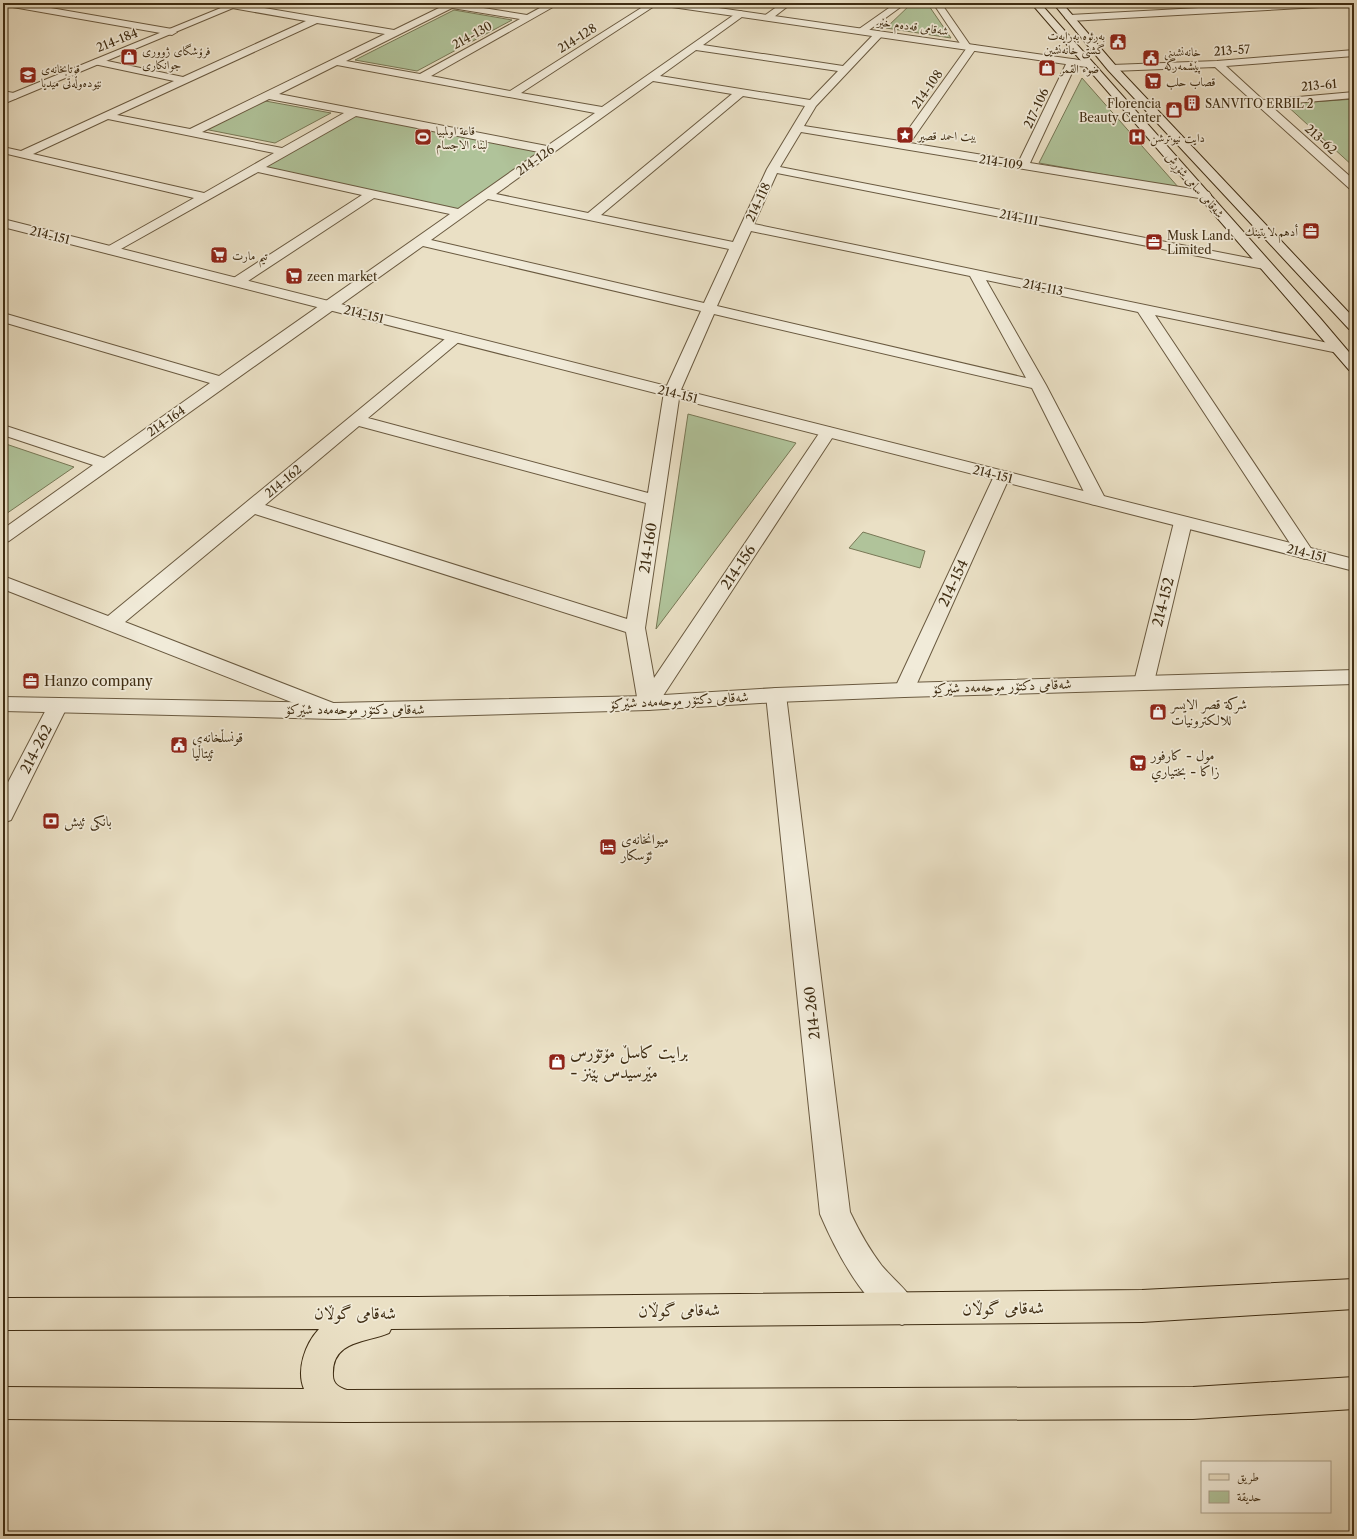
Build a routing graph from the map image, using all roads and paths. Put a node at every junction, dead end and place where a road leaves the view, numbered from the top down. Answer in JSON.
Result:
{"nodes":[{"id":1,"x":7,"y":3,"type":"edge"},
{"id":2,"x":432,"y":3,"type":"edge"},
{"id":3,"x":556,"y":3,"type":"edge"},
{"id":4,"x":655,"y":3,"type":"edge"},
{"id":5,"x":665,"y":3,"type":"edge"},
{"id":6,"x":788,"y":3,"type":"edge"},
{"id":7,"x":902,"y":3,"type":"edge"},
{"id":8,"x":937,"y":3,"type":"edge"},
{"id":9,"x":1035,"y":3,"type":"edge"},
{"id":10,"x":1228,"y":3,"type":"edge"},
{"id":11,"x":1339,"y":3,"type":"edge"},
{"id":12,"x":21,"y":4,"type":"edge"},
{"id":13,"x":238,"y":4,"type":"edge"},
{"id":14,"x":682,"y":4,"type":"edge"},
{"id":15,"x":1193,"y":4,"type":"edge"},
{"id":16,"x":450,"y":6,"type":"junction"},
{"id":17,"x":1063,"y":10,"type":"edge"},
{"id":18,"x":741,"y":14,"type":"junction"},
{"id":19,"x":528,"y":18,"type":"junction"},
{"id":20,"x":767,"y":18,"type":"junction"},
{"id":21,"x":318,"y":20,"type":"junction"},
{"id":22,"x":172,"y":32,"type":"junction"},
{"id":23,"x":395,"y":32,"type":"junction"},
{"id":24,"x":862,"y":32,"type":"junction"},
{"id":25,"x":879,"y":34,"type":"junction"},
{"id":26,"x":695,"y":46,"type":"junction"},
{"id":27,"x":969,"y":47,"type":"junction"},
{"id":28,"x":1354,"y":53,"type":"edge"},
{"id":29,"x":98,"y":62,"type":"junction"},
{"id":30,"x":336,"y":62,"type":"junction"},
{"id":31,"x":1072,"y":62,"type":"junction"},
{"id":32,"x":1086,"y":64,"type":"junction"},
{"id":33,"x":1217,"y":64,"type":"junction"},
{"id":34,"x":1112,"y":68,"type":"junction"},
{"id":35,"x":845,"y":69,"type":"junction"},
{"id":36,"x":422,"y":78,"type":"junction"},
{"id":37,"x":651,"y":78,"type":"junction"},
{"id":38,"x":184,"y":80,"type":"junction"},
{"id":39,"x":740,"y":93,"type":"junction"},
{"id":40,"x":3,"y":94,"type":"edge"},
{"id":41,"x":512,"y":94,"type":"junction"},
{"id":42,"x":267,"y":95,"type":"junction"},
{"id":43,"x":15,"y":96,"type":"junction"},
{"id":44,"x":1354,"y":96,"type":"edge"},
{"id":45,"x":3,"y":101,"type":"edge"},
{"id":46,"x":1262,"y":103,"type":"junction"},
{"id":47,"x":812,"y":104,"type":"junction"},
{"id":48,"x":604,"y":111,"type":"junction"},
{"id":49,"x":354,"y":112,"type":"junction"},
{"id":50,"x":108,"y":116,"type":"junction"},
{"id":51,"x":797,"y":128,"type":"junction"},
{"id":52,"x":191,"y":133,"type":"junction"},
{"id":53,"x":903,"y":146,"type":"junction"},
{"id":54,"x":3,"y":150,"type":"edge"},
{"id":55,"x":549,"y":150,"type":"junction"},
{"id":56,"x":285,"y":152,"type":"junction"},
{"id":57,"x":23,"y":154,"type":"junction"},
{"id":58,"x":1023,"y":165,"type":"junction"},
{"id":59,"x":256,"y":168,"type":"junction"},
{"id":60,"x":773,"y":169,"type":"junction"},
{"id":61,"x":1354,"y":186,"type":"edge"},
{"id":62,"x":372,"y":194,"type":"junction"},
{"id":63,"x":485,"y":195,"type":"junction"},
{"id":64,"x":1205,"y":195,"type":"junction"},
{"id":65,"x":206,"y":197,"type":"junction"},
{"id":66,"x":460,"y":213,"type":"junction"},
{"id":67,"x":592,"y":216,"type":"junction"},
{"id":68,"x":4,"y":224,"type":"edge"},
{"id":69,"x":747,"y":226,"type":"junction"},
{"id":70,"x":420,"y":241,"type":"junction"},
{"id":71,"x":737,"y":247,"type":"junction"},
{"id":72,"x":112,"y":250,"type":"junction"},
{"id":73,"x":1264,"y":265,"type":"junction"},
{"id":74,"x":975,"y":273,"type":"junction"},
{"id":75,"x":237,"y":282,"type":"junction"},
{"id":76,"x":330,"y":305,"type":"junction"},
{"id":77,"x":708,"y":308,"type":"junction"},
{"id":78,"x":1143,"y":308,"type":"junction"},
{"id":79,"x":3,"y":317,"type":"edge"},
{"id":80,"x":1352,"y":321,"type":"edge"},
{"id":81,"x":456,"y":337,"type":"junction"},
{"id":82,"x":1338,"y":349,"type":"junction"},
{"id":83,"x":1354,"y":367,"type":"edge"},
{"id":84,"x":222,"y":382,"type":"junction"},
{"id":85,"x":1038,"y":385,"type":"junction"},
{"id":86,"x":672,"y":392,"type":"junction"},
{"id":87,"x":357,"y":420,"type":"junction"},
{"id":88,"x":3,"y":430,"type":"edge"},
{"id":89,"x":828,"y":432,"type":"junction"},
{"id":90,"x":106,"y":464,"type":"junction"},
{"id":91,"x":1002,"y":476,"type":"junction"},
{"id":92,"x":655,"y":500,"type":"junction"},
{"id":93,"x":1097,"y":500,"type":"junction"},
{"id":94,"x":252,"y":507,"type":"junction"},
{"id":95,"x":1183,"y":522,"type":"junction"},
{"id":96,"x":3,"y":537,"type":"edge"},
{"id":97,"x":1305,"y":553,"type":"junction"},
{"id":98,"x":1354,"y":565,"type":"edge"},
{"id":99,"x":3,"y":582,"type":"edge"},
{"id":100,"x":111,"y":624,"type":"junction"},
{"id":101,"x":635,"y":628,"type":"junction"},
{"id":102,"x":1354,"y":677,"type":"edge"},
{"id":103,"x":1144,"y":682,"type":"junction"},
{"id":104,"x":904,"y":690,"type":"junction"},
{"id":105,"x":776,"y":695,"type":"junction"},
{"id":106,"x":648,"y":703,"type":"junction"},
{"id":107,"x":3,"y":704,"type":"edge"},
{"id":108,"x":58,"y":705,"type":"junction"},
{"id":109,"x":334,"y":711,"type":"junction"},
{"id":110,"x":3,"y":814,"type":"edge"},
{"id":111,"x":1354,"y":1294,"type":"edge"},
{"id":112,"x":902,"y":1309,"type":"junction"},
{"id":113,"x":418,"y":1313,"type":"junction"},
{"id":114,"x":3,"y":1314,"type":"edge"},
{"id":115,"x":1354,"y":1393,"type":"edge"},
{"id":116,"x":3,"y":1402,"type":"edge"},
{"id":117,"x":347,"y":1406,"type":"junction"}],
"edges":[{"from":1,"to":12,"type":"street"},
{"from":2,"to":16,"type":"street"},
{"from":3,"to":19,"type":"street","name":"214-130"},
{"from":4,"to":41,"type":"street","name":"214-128"},
{"from":5,"to":14,"type":"street","name":"شەقامی قەدەم خێر"},
{"from":6,"to":20,"type":"street"},
{"from":7,"to":24,"type":"street"},
{"from":8,"to":27,"type":"street"},
{"from":9,"to":32,"type":"street","name":"شەقامی سامی شۆڕش"},
{"from":10,"to":15,"type":"street"},
{"from":11,"to":17,"type":"street"},
{"from":12,"to":22,"type":"street"},
{"from":13,"to":21,"type":"street"},
{"from":13,"to":22,"type":"street","name":"214-184"},
{"from":14,"to":18,"type":"street","name":"شەقامی قەدەم خێر"},
{"from":15,"to":17,"type":"street"},
{"from":16,"to":19,"type":"street"},
{"from":16,"to":23,"type":"street"},
{"from":17,"to":34,"type":"street","name":"شەقامی سامی شۆڕش"},
{"from":18,"to":20,"type":"street","name":"شەقامی قەدەم خێر"},
{"from":18,"to":26,"type":"street","name":"214-126"},
{"from":19,"to":36,"type":"street","name":"214-130"},
{"from":20,"to":24,"type":"street","name":"شەقامی قەدەم خێر"},
{"from":21,"to":23,"type":"street"},
{"from":21,"to":38,"type":"street"},
{"from":22,"to":29,"type":"street","name":"214-184"},
{"from":23,"to":30,"type":"street"},
{"from":24,"to":25,"type":"street","name":"شەقامی قەدەم خێر"},
{"from":25,"to":27,"type":"street","name":"شەقامی قەدەم خێر"},
{"from":25,"to":35,"type":"street","name":"214-118"},
{"from":26,"to":35,"type":"street"},
{"from":26,"to":37,"type":"street","name":"214-126"},
{"from":27,"to":31,"type":"street","name":"شەقامی قەدەم خێر"},
{"from":27,"to":53,"type":"street","name":"214-108"},
{"from":28,"to":33,"type":"street","name":"213-57"},
{"from":29,"to":38,"type":"street"},
{"from":29,"to":43,"type":"street","name":"214-184"},
{"from":30,"to":36,"type":"street"},
{"from":30,"to":42,"type":"street"},
{"from":31,"to":32,"type":"street","name":"شەقامی قەدەم خێر"},
{"from":31,"to":58,"type":"street","name":"217-106"},
{"from":32,"to":64,"type":"street","name":"شەقامی سامی شۆڕش"},
{"from":33,"to":34,"type":"street","name":"213-57"},
{"from":33,"to":46,"type":"street","name":"213-62"},
{"from":34,"to":80,"type":"street","name":"شەقامی سامی شۆڕش"},
{"from":35,"to":47,"type":"street","name":"214-118"},
{"from":36,"to":41,"type":"street"},
{"from":37,"to":39,"type":"street"},
{"from":37,"to":48,"type":"street","name":"214-126"},
{"from":38,"to":50,"type":"street"},
{"from":39,"to":47,"type":"street"},
{"from":39,"to":67,"type":"street"},
{"from":40,"to":43,"type":"street"},
{"from":41,"to":48,"type":"street"},
{"from":42,"to":49,"type":"street"},
{"from":42,"to":52,"type":"street"},
{"from":43,"to":45,"type":"street","name":"214-184"},
{"from":44,"to":46,"type":"street","name":"213-61"},
{"from":46,"to":61,"type":"street","name":"213-62"},
{"from":47,"to":51,"type":"street","name":"214-118"},
{"from":48,"to":55,"type":"street","name":"214-126"},
{"from":49,"to":55,"type":"street"},
{"from":49,"to":56,"type":"street"},
{"from":50,"to":52,"type":"street"},
{"from":50,"to":57,"type":"street"},
{"from":51,"to":53,"type":"street","name":"214-109"},
{"from":51,"to":60,"type":"street","name":"214-118"},
{"from":52,"to":56,"type":"street"},
{"from":53,"to":58,"type":"street","name":"214-109"},
{"from":54,"to":57,"type":"street"},
{"from":55,"to":63,"type":"street","name":"214-126"},
{"from":56,"to":59,"type":"street"},
{"from":57,"to":65,"type":"street"},
{"from":58,"to":64,"type":"street","name":"214-109"},
{"from":59,"to":62,"type":"street"},
{"from":59,"to":65,"type":"street"},
{"from":60,"to":69,"type":"street","name":"214-118"},
{"from":60,"to":73,"type":"street","name":"214-111"},
{"from":62,"to":66,"type":"street"},
{"from":62,"to":75,"type":"street"},
{"from":63,"to":66,"type":"street","name":"214-126"},
{"from":63,"to":67,"type":"street"},
{"from":64,"to":73,"type":"street","name":"شەقامی سامی شۆڕش"},
{"from":65,"to":72,"type":"street"},
{"from":66,"to":70,"type":"street","name":"214-126"},
{"from":67,"to":71,"type":"street"},
{"from":68,"to":72,"type":"street","name":"214-151"},
{"from":69,"to":71,"type":"street","name":"214-118"},
{"from":69,"to":74,"type":"street","name":"214-113"},
{"from":70,"to":76,"type":"street","name":"214-126"},
{"from":70,"to":77,"type":"street"},
{"from":71,"to":77,"type":"street","name":"214-118"},
{"from":72,"to":75,"type":"street","name":"214-151"},
{"from":73,"to":82,"type":"street","name":"شەقامی سامی شۆڕش"},
{"from":74,"to":78,"type":"street","name":"214-113"},
{"from":74,"to":85,"type":"street"},
{"from":75,"to":76,"type":"street","name":"214-151"},
{"from":76,"to":81,"type":"street","name":"214-151"},
{"from":76,"to":84,"type":"street","name":"214-164"},
{"from":77,"to":85,"type":"street"},
{"from":77,"to":86,"type":"street","name":"214-118"},
{"from":78,"to":82,"type":"street","name":"214-113"},
{"from":78,"to":97,"type":"street"},
{"from":79,"to":84,"type":"street"},
{"from":81,"to":86,"type":"street","name":"214-151"},
{"from":81,"to":87,"type":"street","name":"214-162"},
{"from":82,"to":83,"type":"street","name":"شەقامی سامی شۆڕش"},
{"from":84,"to":90,"type":"street","name":"214-164"},
{"from":85,"to":93,"type":"street"},
{"from":86,"to":89,"type":"street","name":"214-151"},
{"from":86,"to":92,"type":"street","name":"214-160"},
{"from":87,"to":92,"type":"street"},
{"from":87,"to":94,"type":"street","name":"214-162"},
{"from":88,"to":90,"type":"street"},
{"from":89,"to":91,"type":"street","name":"214-151"},
{"from":89,"to":106,"type":"street","name":"214-156"},
{"from":90,"to":96,"type":"street","name":"214-164"},
{"from":91,"to":93,"type":"street","name":"214-151"},
{"from":91,"to":104,"type":"street","name":"214-154"},
{"from":92,"to":101,"type":"street","name":"214-160"},
{"from":93,"to":95,"type":"street","name":"214-151"},
{"from":94,"to":100,"type":"street","name":"214-162"},
{"from":94,"to":101,"type":"street"},
{"from":95,"to":97,"type":"street","name":"214-151"},
{"from":95,"to":103,"type":"street","name":"214-152"},
{"from":97,"to":98,"type":"street","name":"214-151"},
{"from":99,"to":100,"type":"street"},
{"from":100,"to":109,"type":"street"},
{"from":101,"to":106,"type":"street","name":"214-160"},
{"from":102,"to":103,"type":"street","name":"شەقامی دکتۆر موحەمەد شێرکۆ"},
{"from":103,"to":104,"type":"street","name":"شەقامی دکتۆر موحەمەد شێرکۆ"},
{"from":104,"to":105,"type":"street","name":"شەقامی دکتۆر موحەمەد شێرکۆ"},
{"from":105,"to":106,"type":"street","name":"شەقامی دکتۆر موحەمەد شێرکۆ"},
{"from":105,"to":112,"type":"street","name":"214-260"},
{"from":106,"to":109,"type":"street","name":"شەقامی دکتۆر موحەمەد شێرکۆ"},
{"from":107,"to":108,"type":"street","name":"شەقامی دکتۆر موحەمەد شێرکۆ"},
{"from":108,"to":109,"type":"street","name":"شەقامی دکتۆر موحەمەد شێرکۆ"},
{"from":108,"to":110,"type":"street","name":"214-262"},
{"from":111,"to":112,"type":"main road","name":"شەقامی گوڵان"},
{"from":112,"to":113,"type":"main road","name":"شەقامی گوڵان"},
{"from":113,"to":114,"type":"main road","name":"شەقامی گوڵان"},
{"from":113,"to":117,"type":"main road"},
{"from":115,"to":117,"type":"main road"},
{"from":116,"to":117,"type":"main road"}]}
